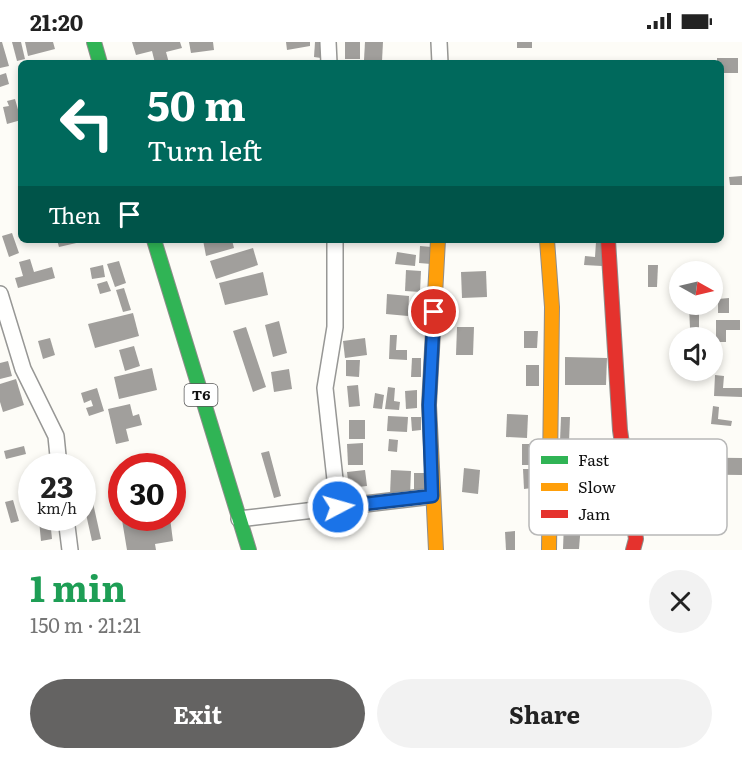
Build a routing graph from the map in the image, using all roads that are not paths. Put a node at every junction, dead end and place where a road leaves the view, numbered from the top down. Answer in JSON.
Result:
{"nodes":[{"id":1,"x":94,"y":42,"type":"edge"},
{"id":2,"x":328,"y":42,"type":"edge"},
{"id":3,"x":439,"y":42,"type":"edge"},
{"id":4,"x":99,"y":60,"type":"edge"},
{"id":5,"x":330,"y":60,"type":"edge"},
{"id":6,"x":440,"y":60,"type":"edge"},
{"id":7,"x":155,"y":243,"type":"edge"},
{"id":8,"x":335,"y":243,"type":"edge"},
{"id":9,"x":438,"y":243,"type":"edge"},
{"id":10,"x":547,"y":243,"type":"edge"},
{"id":11,"x":609,"y":243,"type":"edge"},
{"id":12,"x":0,"y":294,"type":"edge"},
{"id":13,"x":550,"y":439,"type":"edge"},
{"id":14,"x":621,"y":439,"type":"edge"},
{"id":15,"x":58,"y":453,"type":"edge"},
{"id":16,"x":432,"y":496,"type":"junction"},
{"id":17,"x":338,"y":507,"type":"junction"},
{"id":18,"x":239,"y":519,"type":"junction"},
{"id":19,"x":68,"y":531,"type":"edge"},
{"id":20,"x":549,"y":535,"type":"edge"},
{"id":21,"x":635,"y":535,"type":"edge"},
{"id":22,"x":70,"y":550,"type":"edge"},
{"id":23,"x":249,"y":550,"type":"edge"},
{"id":24,"x":436,"y":550,"type":"edge"},
{"id":25,"x":549,"y":550,"type":"edge"},
{"id":26,"x":633,"y":550,"type":"edge"}],
"edges":[{"from":1,"to":4,"type":"main road"},
{"from":2,"to":5,"type":"street"},
{"from":3,"to":6,"type":"street"},
{"from":7,"to":18,"type":"main road","number":"T6"},
{"from":8,"to":17,"type":"street"},
{"from":9,"to":16,"type":"main road"},
{"from":10,"to":13,"type":"main road"},
{"from":11,"to":14,"type":"main road"},
{"from":12,"to":15,"type":"street"},
{"from":16,"to":17,"type":"street"},
{"from":16,"to":24,"type":"main road"},
{"from":17,"to":18,"type":"street"},
{"from":18,"to":23,"type":"main road","number":"T6"},
{"from":19,"to":22,"type":"street"},
{"from":20,"to":25,"type":"main road"},
{"from":21,"to":26,"type":"main road"}]}
